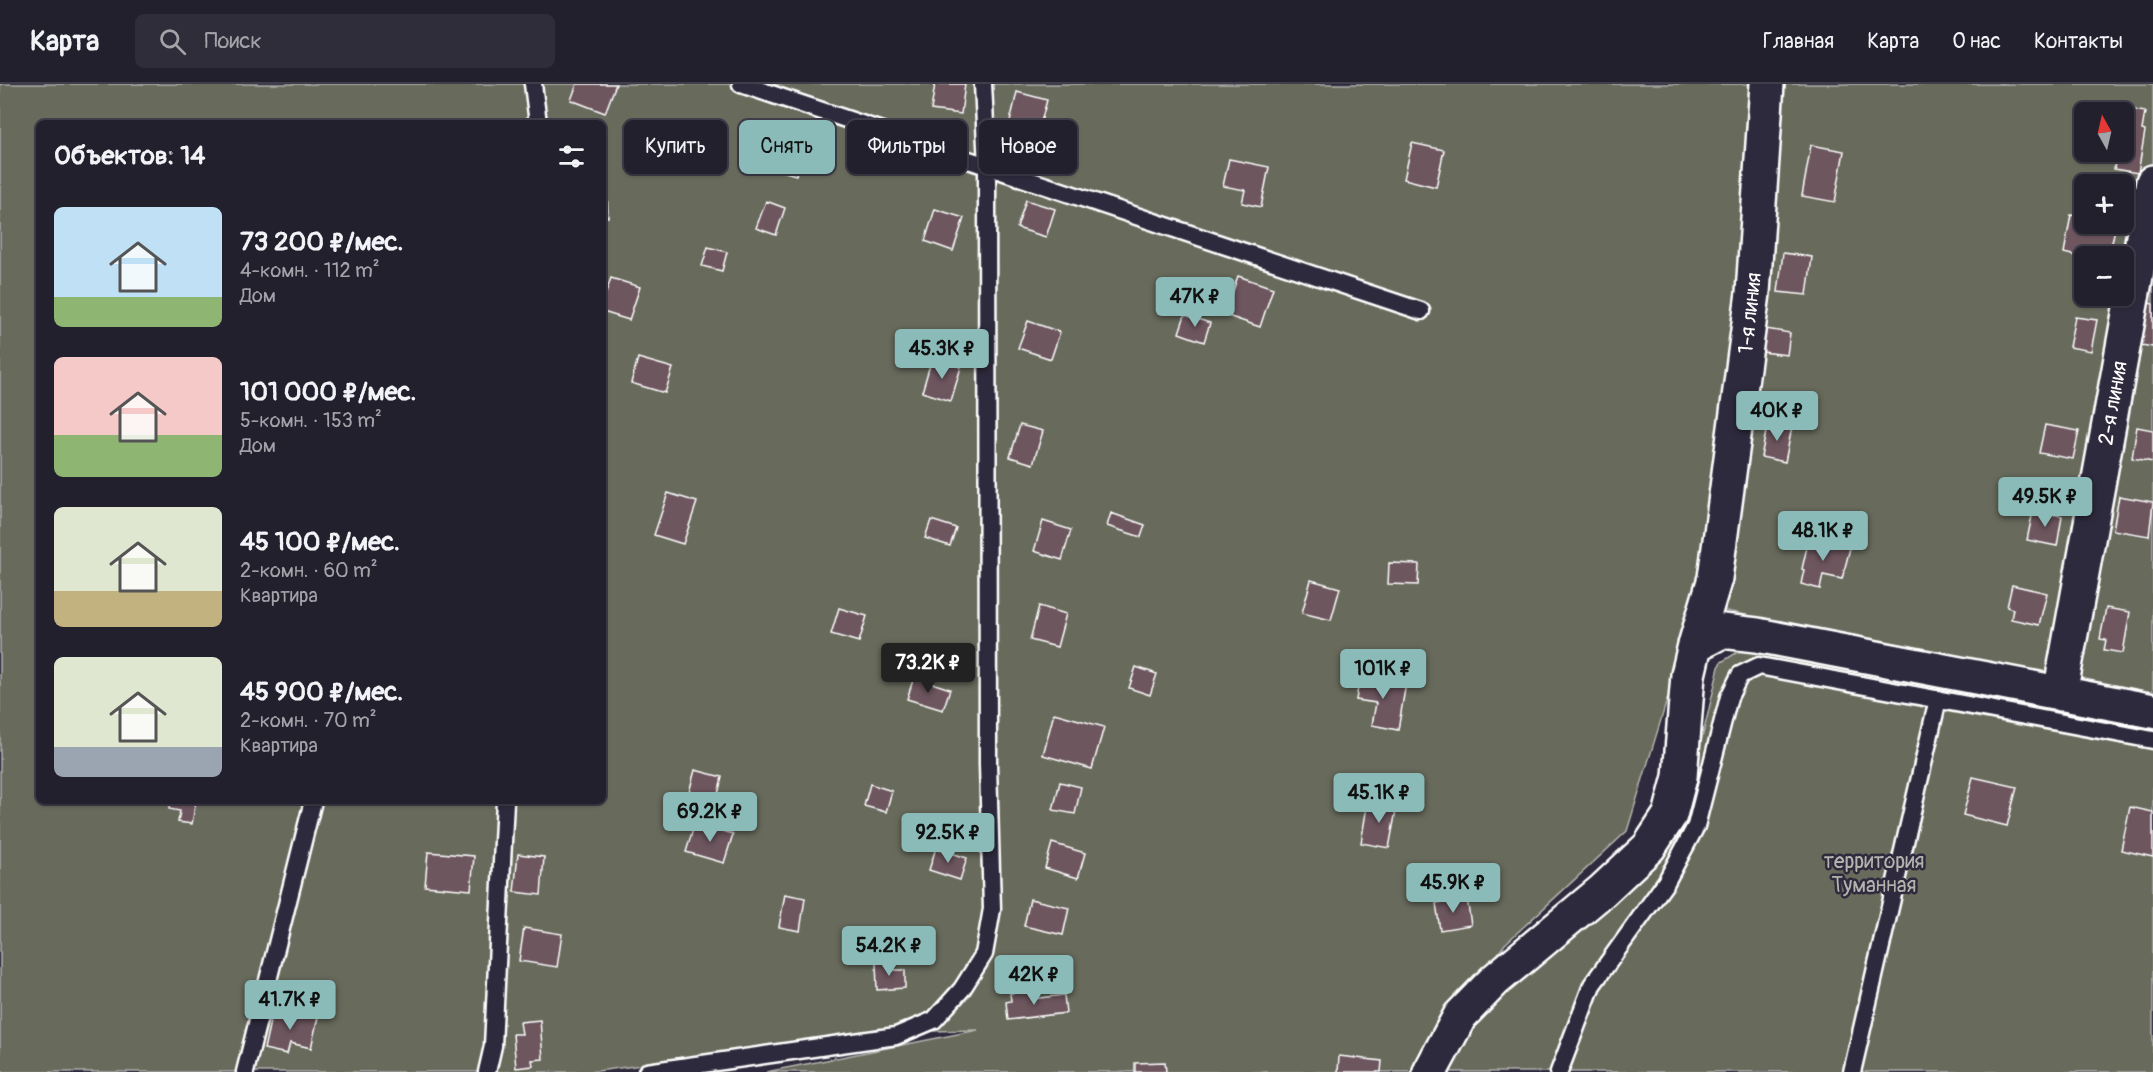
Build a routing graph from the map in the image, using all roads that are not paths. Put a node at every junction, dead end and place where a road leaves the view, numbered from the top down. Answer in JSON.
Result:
{"nodes":[{"id":1,"x":533,"y":84,"type":"edge"},
{"id":2,"x":741,"y":84,"type":"edge"},
{"id":3,"x":983,"y":84,"type":"edge"},
{"id":4,"x":1767,"y":84,"type":"edge"},
{"id":5,"x":538,"y":120,"type":"edge"},
{"id":6,"x":985,"y":120,"type":"edge"},
{"id":7,"x":979,"y":162,"type":"edge"},
{"id":8,"x":987,"y":174,"type":"edge"},
{"id":9,"x":1014,"y":174,"type":"edge"},
{"id":10,"x":2153,"y":182,"type":"edge"},
{"id":11,"x":1422,"y":311,"type":"dead end"},
{"id":12,"x":1695,"y":645,"type":"junction"},
{"id":13,"x":2060,"y":694,"type":"junction"},
{"id":14,"x":1938,"y":699,"type":"junction"},
{"id":15,"x":2153,"y":711,"type":"edge"},
{"id":16,"x":2153,"y":740,"type":"edge"},
{"id":17,"x":312,"y":804,"type":"edge"},
{"id":18,"x":505,"y":804,"type":"edge"},
{"id":19,"x":245,"y":1072,"type":"edge"},
{"id":20,"x":487,"y":1072,"type":"edge"},
{"id":21,"x":646,"y":1072,"type":"edge"},
{"id":22,"x":1430,"y":1072,"type":"edge"},
{"id":23,"x":1559,"y":1072,"type":"edge"},
{"id":24,"x":1852,"y":1072,"type":"edge"}],
"edges":[{"from":1,"to":5,"type":"lane"},
{"from":2,"to":7,"type":"lane"},
{"from":3,"to":6,"type":"lane"},
{"from":4,"to":12,"type":"street","name":"1-я линия"},
{"from":8,"to":21,"type":"lane"},
{"from":9,"to":11,"type":"lane"},
{"from":10,"to":13,"type":"street","name":"2-я линия"},
{"from":12,"to":13,"type":"street"},
{"from":12,"to":22,"type":"street","name":"1-я линия"},
{"from":13,"to":15,"type":"street"},
{"from":14,"to":16,"type":"lane"},
{"from":14,"to":23,"type":"lane"},
{"from":14,"to":24,"type":"lane"},
{"from":17,"to":19,"type":"lane"},
{"from":18,"to":20,"type":"lane"}]}
